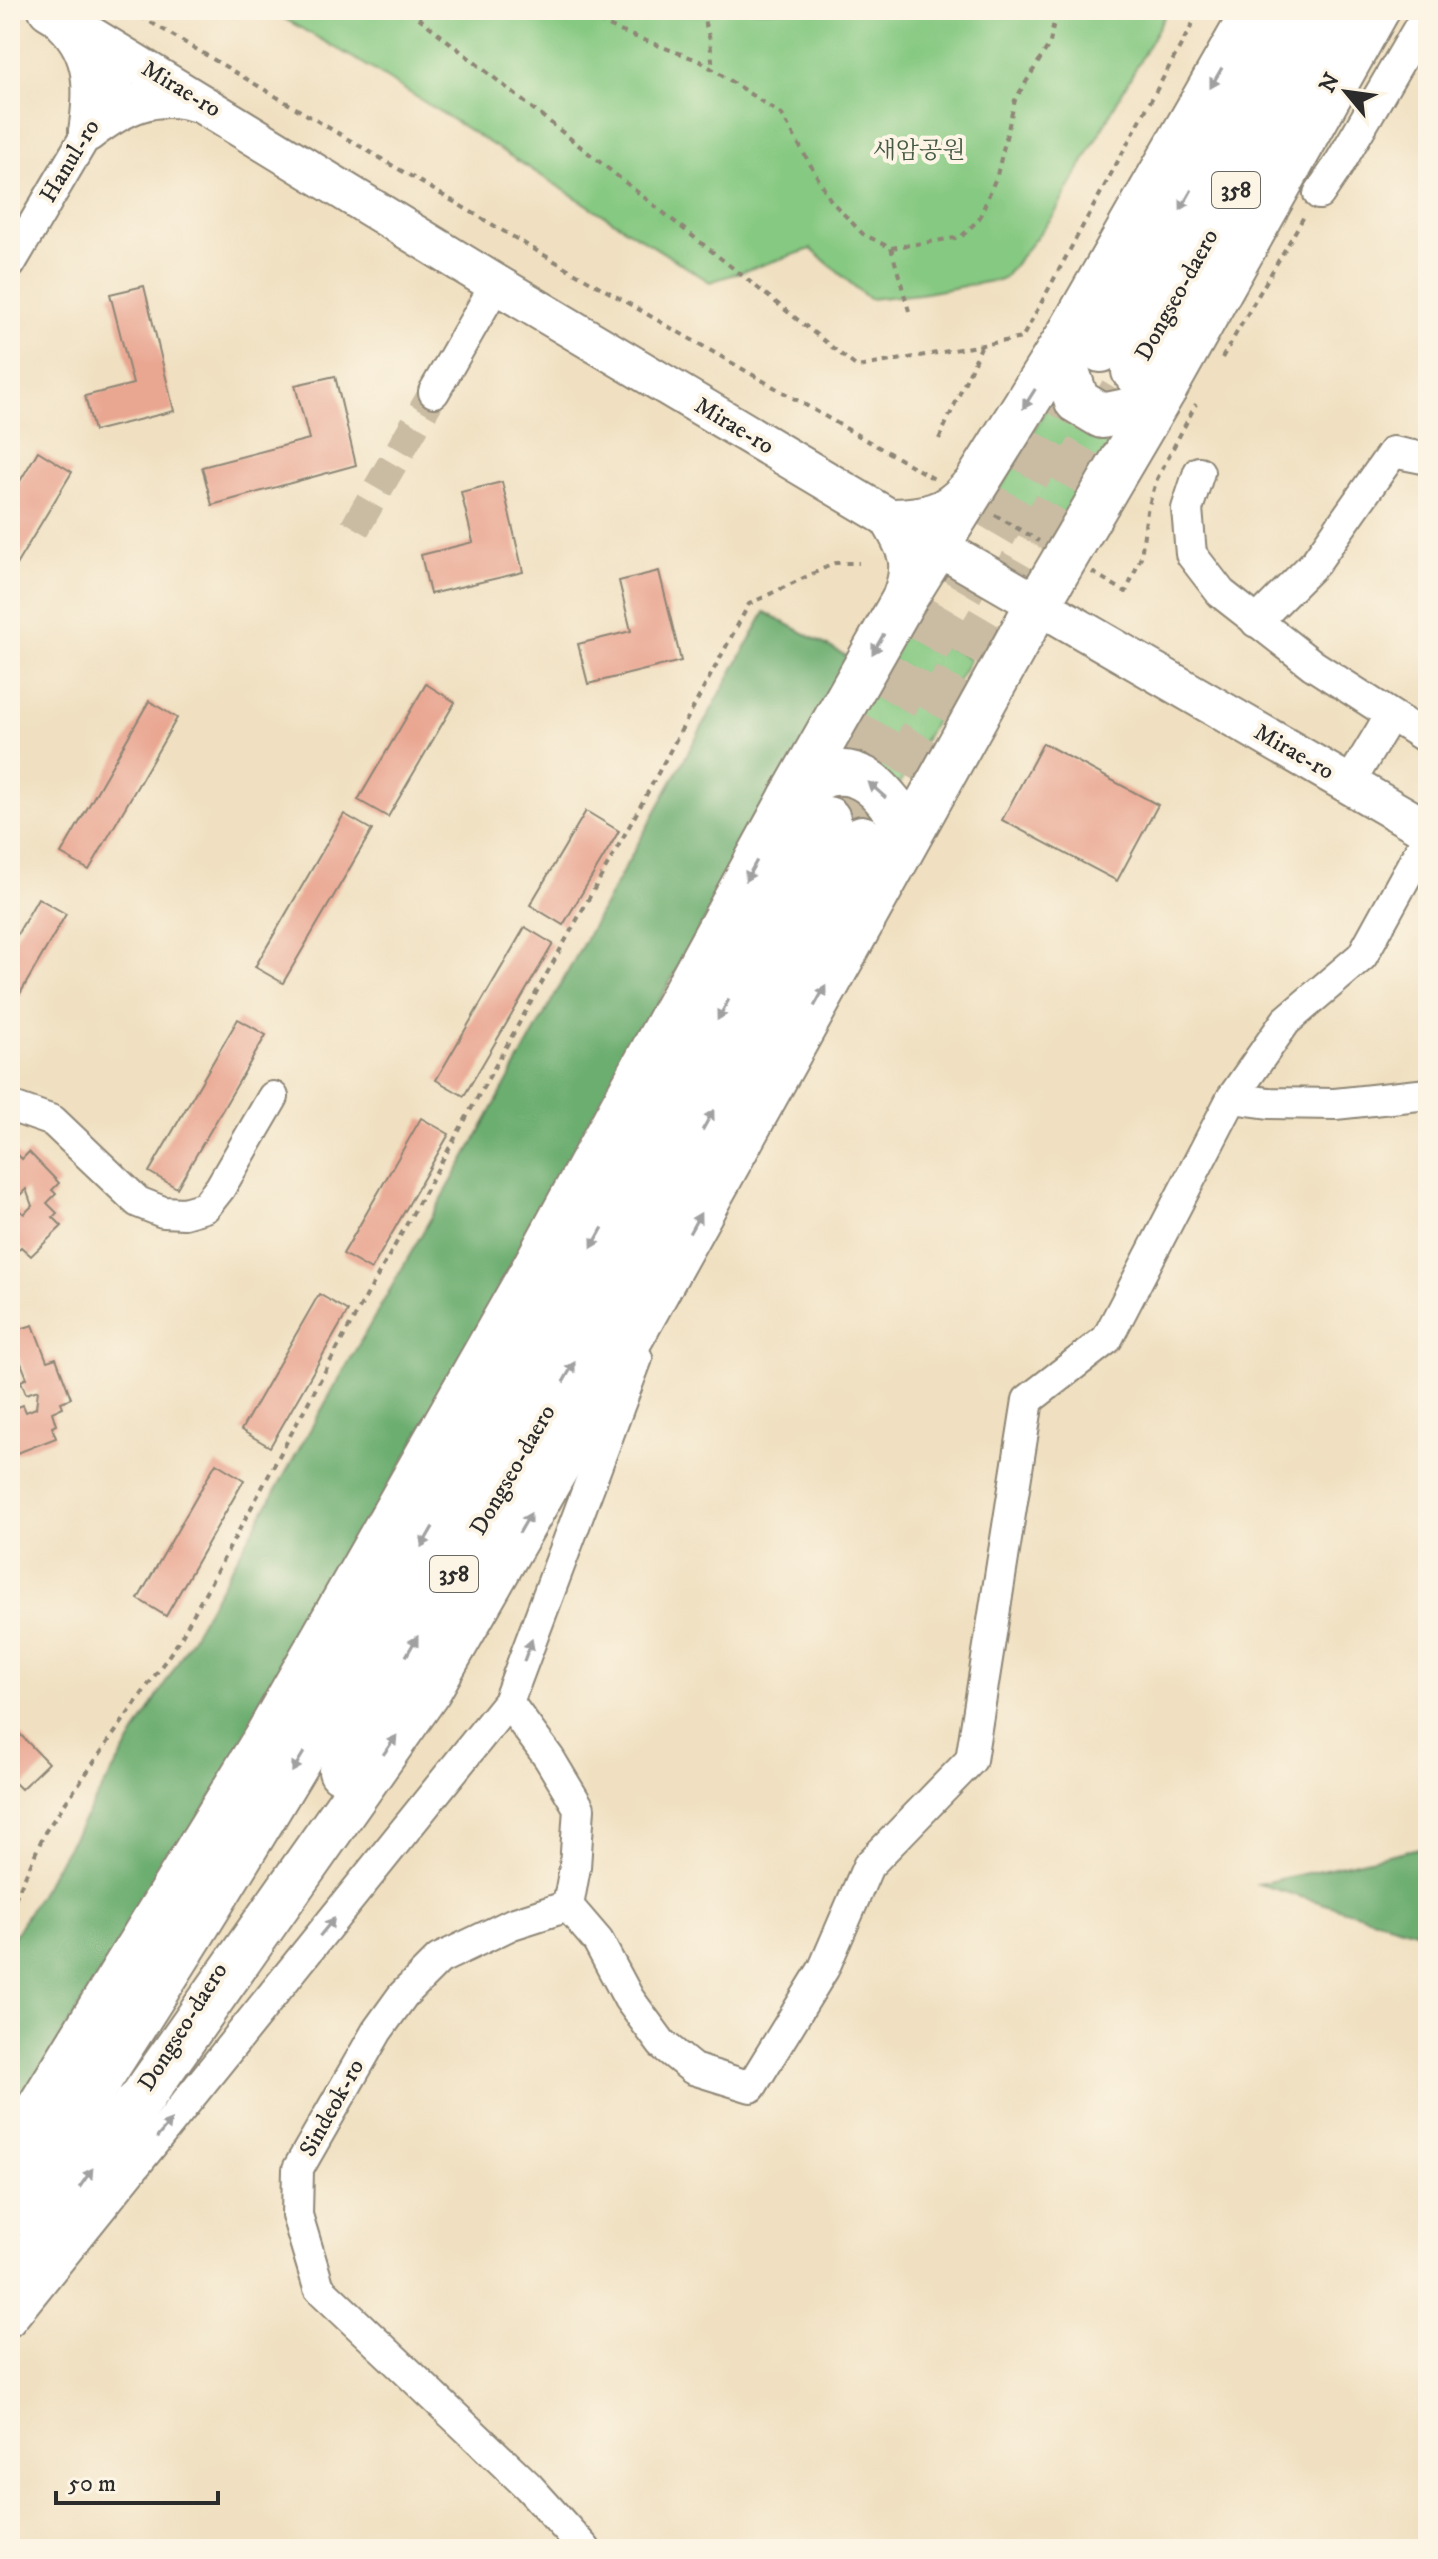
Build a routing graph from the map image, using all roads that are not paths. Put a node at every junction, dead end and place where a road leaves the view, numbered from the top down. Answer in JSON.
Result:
{"nodes":[{"id":1,"x":1255,"y":10,"type":"edge"},
{"id":2,"x":1293,"y":10,"type":"edge"},
{"id":3,"x":1338,"y":10,"type":"edge"},
{"id":4,"x":1377,"y":10,"type":"edge"},
{"id":5,"x":51,"y":12,"type":"edge"},
{"id":6,"x":1428,"y":12,"type":"edge"},
{"id":7,"x":131,"y":59,"type":"junction"},
{"id":8,"x":209,"y":107,"type":"junction"},
{"id":9,"x":88,"y":132,"type":"junction"},
{"id":10,"x":1316,"y":197,"type":"road end"},
{"id":11,"x":10,"y":264,"type":"edge"},
{"id":12,"x":496,"y":284,"type":"junction"},
{"id":13,"x":1133,"y":369,"type":"junction"},
{"id":14,"x":434,"y":392,"type":"tunnel mouth"},
{"id":15,"x":1428,"y":459,"type":"edge"},
{"id":16,"x":1199,"y":472,"type":"dead end"},
{"id":17,"x":971,"y":494,"type":"junction"},
{"id":18,"x":894,"y":521,"type":"junction"},
{"id":19,"x":936,"y":546,"type":"junction"},
{"id":20,"x":903,"y":601,"type":"junction"},
{"id":21,"x":1038,"y":604,"type":"junction"},
{"id":22,"x":1256,"y":622,"type":"junction"},
{"id":23,"x":1390,"y":716,"type":"junction"},
{"id":24,"x":1428,"y":739,"type":"edge"},
{"id":25,"x":1349,"y":784,"type":"junction"},
{"id":26,"x":791,"y":798,"type":"junction"},
{"id":27,"x":1428,"y":830,"type":"edge"},
{"id":28,"x":1428,"y":836,"type":"edge"},
{"id":29,"x":862,"y":839,"type":"junction"},
{"id":30,"x":1428,"y":1094,"type":"edge"},
{"id":31,"x":273,"y":1097,"type":"dead end"},
{"id":32,"x":1232,"y":1098,"type":"junction"},
{"id":33,"x":10,"y":1106,"type":"edge"},
{"id":34,"x":671,"y":1266,"type":"junction"},
{"id":35,"x":508,"y":1702,"type":"junction"},
{"id":36,"x":568,"y":1906,"type":"junction"},
{"id":37,"x":120,"y":2129,"type":"junction"},
{"id":38,"x":10,"y":2155,"type":"edge"},
{"id":39,"x":10,"y":2215,"type":"edge"},
{"id":40,"x":10,"y":2288,"type":"edge"},
{"id":41,"x":10,"y":2321,"type":"edge"},
{"id":42,"x":585,"y":2549,"type":"edge"}],
"edges":[{"from":1,"to":13,"type":"highway","one_way":true},
{"from":2,"to":13,"type":"highway","name":"Dongseo-daero","number":"358","one_way":true},
{"from":3,"to":13,"type":"highway","name":"Dongseo-daero","number":"358"},
{"from":4,"to":13,"type":"highway"},
{"from":5,"to":7,"type":"main road","name":"Mirae-ro"},
{"from":5,"to":9,"type":"main road"},
{"from":6,"to":10,"type":"street"},
{"from":7,"to":8,"type":"main road","name":"Mirae-ro"},
{"from":7,"to":9,"type":"street","name":"Hanul-ro"},
{"from":8,"to":9,"type":"main road"},
{"from":8,"to":12,"type":"main road","name":"Mirae-ro"},
{"from":9,"to":11,"type":"street","name":"Hanul-ro"},
{"from":12,"to":14,"type":"street"},
{"from":12,"to":18,"type":"main road","name":"Mirae-ro"},
{"from":13,"to":17,"type":"highway","one_way":true},
{"from":13,"to":21,"type":"highway"},
{"from":15,"to":22,"type":"street"},
{"from":16,"to":22,"type":"street"},
{"from":17,"to":18,"type":"highway"},
{"from":17,"to":19,"type":"highway"},
{"from":18,"to":19,"type":"main road","name":"Mirae-ro"},
{"from":18,"to":20,"type":"highway"},
{"from":19,"to":20,"type":"highway"},
{"from":19,"to":21,"type":"main road","name":"Mirae-ro"},
{"from":20,"to":26,"type":"highway","one_way":true},
{"from":21,"to":25,"type":"main road","name":"Mirae-ro"},
{"from":21,"to":29,"type":"highway"},
{"from":22,"to":23,"type":"street"},
{"from":23,"to":24,"type":"street"},
{"from":23,"to":25,"type":"street"},
{"from":25,"to":27,"type":"main road","name":"Mirae-ro"},
{"from":29,"to":26,"type":"highway","one_way":true},
{"from":26,"to":38,"type":"highway","one_way":true},
{"from":28,"to":32,"type":"street"},
{"from":34,"to":29,"type":"highway","one_way":true},
{"from":37,"to":29,"type":"highway","name":"Dongseo-daero","number":"358","one_way":true},
{"from":29,"to":39,"type":"highway","name":"Dongseo-daero","number":"358","one_way":true},
{"from":30,"to":32,"type":"street"},
{"from":31,"to":33,"type":"street"},
{"from":32,"to":36,"type":"street"},
{"from":35,"to":34,"type":"street","one_way":true},
{"from":37,"to":34,"type":"highway","one_way":true},
{"from":35,"to":36,"type":"street"},
{"from":41,"to":35,"type":"street","one_way":true},
{"from":36,"to":42,"type":"street","name":"Sindeok-ro"},
{"from":40,"to":37,"type":"highway","name":"Dongseo-daero","number":"358","one_way":true}]}
